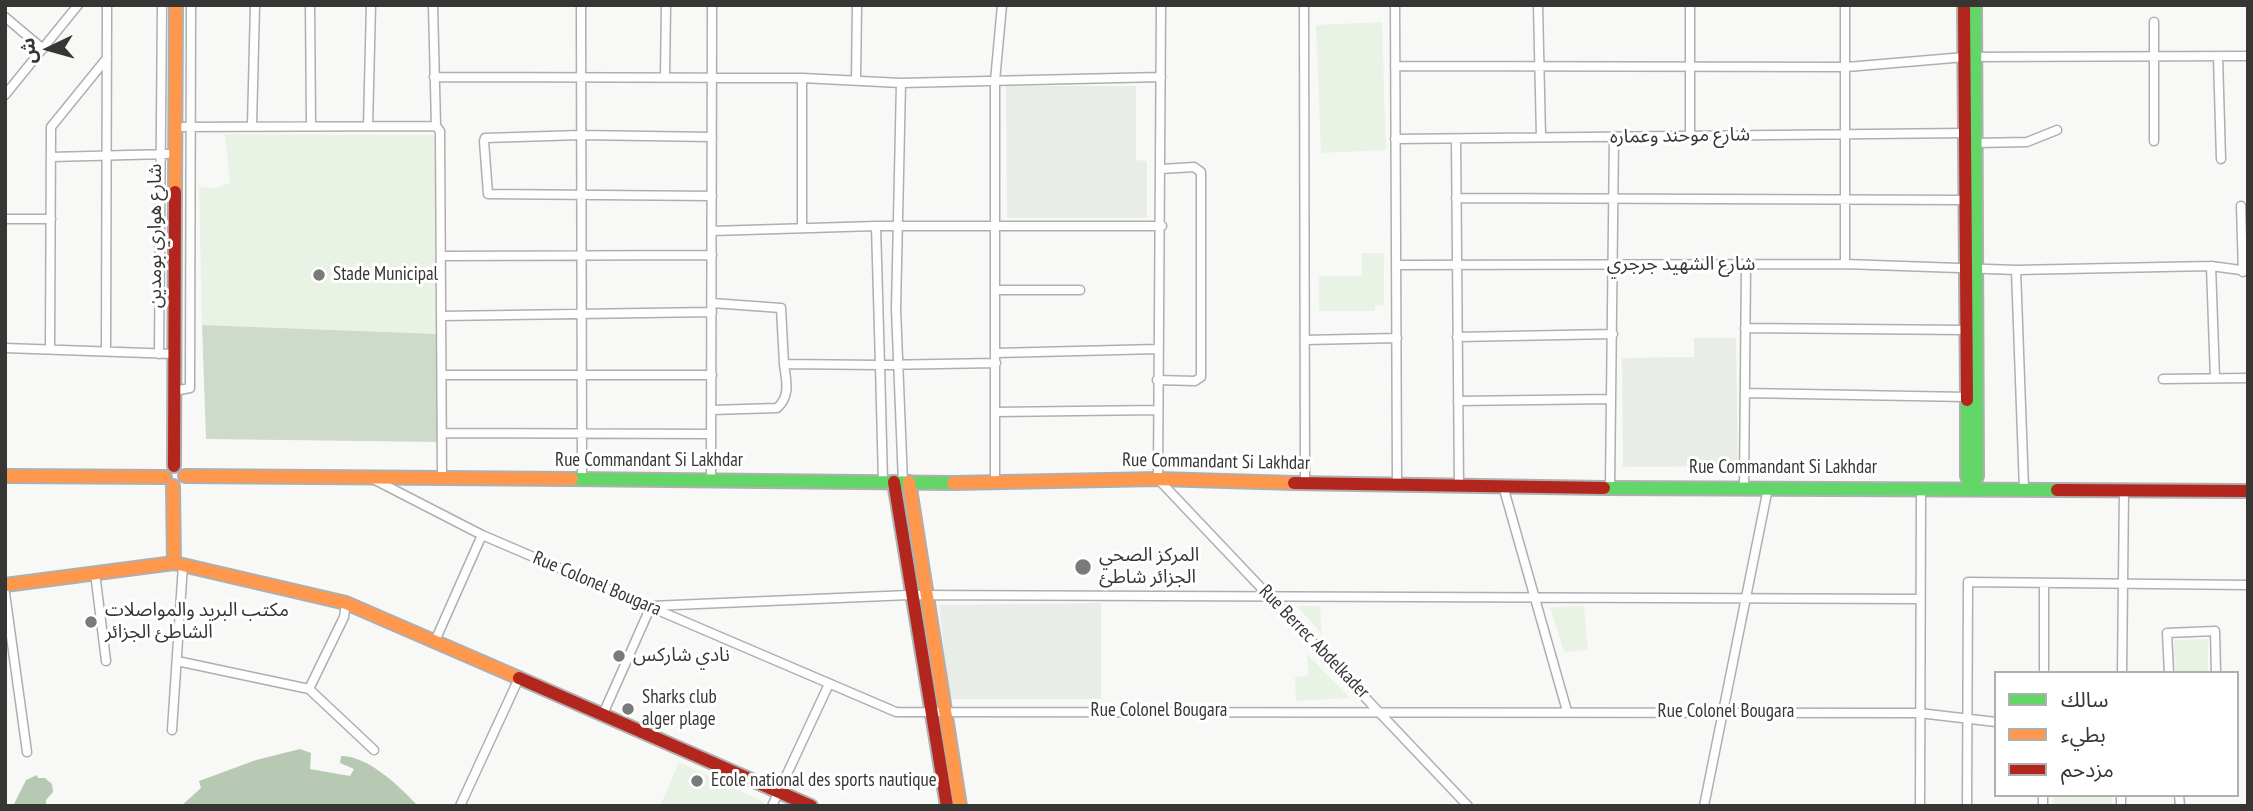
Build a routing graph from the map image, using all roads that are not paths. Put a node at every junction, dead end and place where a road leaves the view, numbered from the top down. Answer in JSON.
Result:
{"nodes":[{"id":1,"x":78,"y":5,"type":"edge"},
{"id":2,"x":107,"y":5,"type":"edge"},
{"id":3,"x":162,"y":5,"type":"edge"},
{"id":4,"x":176,"y":5,"type":"edge"},
{"id":5,"x":191,"y":5,"type":"edge"},
{"id":6,"x":255,"y":5,"type":"edge"},
{"id":7,"x":310,"y":5,"type":"edge"},
{"id":8,"x":371,"y":5,"type":"edge"},
{"id":9,"x":433,"y":5,"type":"edge"},
{"id":10,"x":581,"y":5,"type":"edge"},
{"id":11,"x":666,"y":5,"type":"edge"},
{"id":12,"x":712,"y":5,"type":"edge"},
{"id":13,"x":857,"y":5,"type":"edge"},
{"id":14,"x":1002,"y":5,"type":"edge"},
{"id":15,"x":1161,"y":5,"type":"edge"},
{"id":16,"x":1304,"y":5,"type":"edge"},
{"id":17,"x":1395,"y":5,"type":"edge"},
{"id":18,"x":1538,"y":5,"type":"edge"},
{"id":19,"x":1690,"y":5,"type":"edge"},
{"id":20,"x":1845,"y":5,"type":"edge"},
{"id":21,"x":1964,"y":5,"type":"edge"},
{"id":22,"x":1975,"y":5,"type":"edge"},
{"id":23,"x":5,"y":17,"type":"edge"},
{"id":24,"x":2154,"y":22,"type":"dead end"},
{"id":25,"x":43,"y":48,"type":"junction"},
{"id":26,"x":2153,"y":55,"type":"junction"},
{"id":27,"x":2248,"y":56,"type":"edge"},
{"id":28,"x":1970,"y":57,"type":"junction"},
{"id":29,"x":2218,"y":57,"type":"junction"},
{"id":30,"x":107,"y":58,"type":"junction"},
{"id":31,"x":1395,"y":65,"type":"junction"},
{"id":32,"x":1690,"y":65,"type":"junction"},
{"id":33,"x":1540,"y":67,"type":"junction"},
{"id":34,"x":1847,"y":67,"type":"junction"},
{"id":35,"x":434,"y":77,"type":"junction"},
{"id":36,"x":581,"y":77,"type":"junction"},
{"id":37,"x":665,"y":77,"type":"junction"},
{"id":38,"x":711,"y":77,"type":"junction"},
{"id":39,"x":1161,"y":77,"type":"junction"},
{"id":40,"x":802,"y":78,"type":"junction"},
{"id":41,"x":856,"y":79,"type":"junction"},
{"id":42,"x":995,"y":81,"type":"junction"},
{"id":43,"x":901,"y":83,"type":"junction"},
{"id":44,"x":5,"y":95,"type":"edge"},
{"id":45,"x":252,"y":125,"type":"junction"},
{"id":46,"x":311,"y":125,"type":"junction"},
{"id":47,"x":368,"y":126,"type":"junction"},
{"id":48,"x":436,"y":126,"type":"junction"},
{"id":49,"x":182,"y":127,"type":"junction"},
{"id":50,"x":2057,"y":130,"type":"dead end"},
{"id":51,"x":1965,"y":133,"type":"junction"},
{"id":52,"x":1847,"y":134,"type":"junction"},
{"id":53,"x":581,"y":135,"type":"junction"},
{"id":54,"x":1614,"y":136,"type":"junction"},
{"id":55,"x":1690,"y":136,"type":"junction"},
{"id":56,"x":712,"y":137,"type":"junction"},
{"id":57,"x":1541,"y":137,"type":"junction"},
{"id":58,"x":1395,"y":139,"type":"junction"},
{"id":59,"x":1456,"y":139,"type":"junction"},
{"id":60,"x":2154,"y":141,"type":"dead end"},
{"id":61,"x":1976,"y":143,"type":"junction"},
{"id":62,"x":175,"y":153,"type":"junction"},
{"id":63,"x":162,"y":154,"type":"junction"},
{"id":64,"x":106,"y":155,"type":"junction"},
{"id":65,"x":51,"y":157,"type":"junction"},
{"id":66,"x":2221,"y":159,"type":"dead end"},
{"id":67,"x":1161,"y":169,"type":"junction"},
{"id":68,"x":581,"y":196,"type":"junction"},
{"id":69,"x":712,"y":196,"type":"junction"},
{"id":70,"x":1613,"y":197,"type":"junction"},
{"id":71,"x":1456,"y":198,"type":"junction"},
{"id":72,"x":1846,"y":199,"type":"junction"},
{"id":73,"x":1965,"y":200,"type":"junction"},
{"id":74,"x":2241,"y":206,"type":"dead end"},
{"id":75,"x":5,"y":219,"type":"edge"},
{"id":76,"x":51,"y":219,"type":"junction"},
{"id":77,"x":876,"y":226,"type":"junction"},
{"id":78,"x":1162,"y":226,"type":"junction"},
{"id":79,"x":899,"y":227,"type":"junction"},
{"id":80,"x":802,"y":228,"type":"junction"},
{"id":81,"x":996,"y":228,"type":"junction"},
{"id":82,"x":712,"y":231,"type":"junction"},
{"id":83,"x":581,"y":254,"type":"junction"},
{"id":84,"x":712,"y":255,"type":"junction"},
{"id":85,"x":443,"y":256,"type":"junction"},
{"id":86,"x":1457,"y":264,"type":"junction"},
{"id":87,"x":1845,"y":264,"type":"junction"},
{"id":88,"x":1396,"y":265,"type":"junction"},
{"id":89,"x":1613,"y":265,"type":"junction"},
{"id":90,"x":1746,"y":265,"type":"junction"},
{"id":91,"x":1971,"y":266,"type":"junction"},
{"id":92,"x":2211,"y":266,"type":"junction"},
{"id":93,"x":2016,"y":270,"type":"junction"},
{"id":94,"x":2245,"y":272,"type":"edge"},
{"id":95,"x":996,"y":290,"type":"junction"},
{"id":96,"x":1080,"y":290,"type":"dead end"},
{"id":97,"x":712,"y":308,"type":"junction"},
{"id":98,"x":582,"y":313,"type":"junction"},
{"id":99,"x":442,"y":316,"type":"junction"},
{"id":100,"x":1745,"y":328,"type":"junction"},
{"id":101,"x":1966,"y":330,"type":"junction"},
{"id":102,"x":1613,"y":334,"type":"junction"},
{"id":103,"x":1457,"y":337,"type":"junction"},
{"id":104,"x":1396,"y":338,"type":"junction"},
{"id":105,"x":1306,"y":340,"type":"junction"},
{"id":106,"x":5,"y":348,"type":"edge"},
{"id":107,"x":50,"y":349,"type":"junction"},
{"id":108,"x":1158,"y":349,"type":"junction"},
{"id":109,"x":106,"y":351,"type":"junction"},
{"id":110,"x":159,"y":354,"type":"junction"},
{"id":111,"x":175,"y":354,"type":"junction"},
{"id":112,"x":996,"y":358,"type":"junction"},
{"id":113,"x":898,"y":363,"type":"junction"},
{"id":114,"x":784,"y":364,"type":"junction"},
{"id":115,"x":880,"y":365,"type":"junction"},
{"id":116,"x":582,"y":373,"type":"junction"},
{"id":117,"x":443,"y":375,"type":"junction"},
{"id":118,"x":712,"y":375,"type":"junction"},
{"id":119,"x":2215,"y":378,"type":"junction"},
{"id":120,"x":2248,"y":378,"type":"edge"},
{"id":121,"x":2163,"y":379,"type":"dead end"},
{"id":122,"x":1157,"y":380,"type":"junction"},
{"id":123,"x":174,"y":391,"type":"junction"},
{"id":124,"x":1745,"y":393,"type":"junction"},
{"id":125,"x":1966,"y":397,"type":"junction"},
{"id":126,"x":1611,"y":399,"type":"junction"},
{"id":127,"x":1458,"y":401,"type":"junction"},
{"id":128,"x":711,"y":410,"type":"junction"},
{"id":129,"x":1157,"y":410,"type":"junction"},
{"id":130,"x":996,"y":412,"type":"junction"},
{"id":131,"x":442,"y":433,"type":"junction"},
{"id":132,"x":582,"y":433,"type":"junction"},
{"id":133,"x":711,"y":434,"type":"junction"},
{"id":134,"x":174,"y":466,"type":"junction"},
{"id":135,"x":5,"y":476,"type":"edge"},
{"id":136,"x":185,"y":476,"type":"junction"},
{"id":137,"x":371,"y":478,"type":"junction"},
{"id":138,"x":442,"y":479,"type":"junction"},
{"id":139,"x":1158,"y":479,"type":"junction"},
{"id":140,"x":582,"y":480,"type":"junction"},
{"id":141,"x":711,"y":481,"type":"junction"},
{"id":142,"x":169,"y":482,"type":"junction"},
{"id":143,"x":897,"y":482,"type":"junction"},
{"id":144,"x":1305,"y":482,"type":"junction"},
{"id":145,"x":995,"y":483,"type":"junction"},
{"id":146,"x":1397,"y":485,"type":"junction"},
{"id":147,"x":1503,"y":486,"type":"junction"},
{"id":148,"x":1610,"y":486,"type":"junction"},
{"id":149,"x":1459,"y":487,"type":"junction"},
{"id":150,"x":1744,"y":488,"type":"junction"},
{"id":151,"x":1768,"y":488,"type":"junction"},
{"id":152,"x":1921,"y":489,"type":"junction"},
{"id":153,"x":1972,"y":489,"type":"junction"},
{"id":154,"x":2024,"y":489,"type":"junction"},
{"id":155,"x":2124,"y":490,"type":"junction"},
{"id":156,"x":2248,"y":491,"type":"edge"},
{"id":157,"x":482,"y":535,"type":"junction"},
{"id":158,"x":178,"y":564,"type":"junction"},
{"id":159,"x":95,"y":573,"type":"junction"},
{"id":160,"x":2044,"y":583,"type":"junction"},
{"id":161,"x":2123,"y":584,"type":"junction"},
{"id":162,"x":5,"y":585,"type":"edge"},
{"id":163,"x":2248,"y":586,"type":"edge"},
{"id":164,"x":5,"y":593,"type":"edge"},
{"id":165,"x":909,"y":595,"type":"junction"},
{"id":166,"x":1745,"y":596,"type":"junction"},
{"id":167,"x":1271,"y":597,"type":"junction"},
{"id":168,"x":925,"y":598,"type":"junction"},
{"id":169,"x":1533,"y":598,"type":"junction"},
{"id":170,"x":1919,"y":598,"type":"junction"},
{"id":171,"x":346,"y":603,"type":"junction"},
{"id":172,"x":651,"y":606,"type":"junction"},
{"id":173,"x":435,"y":641,"type":"junction"},
{"id":174,"x":106,"y":661,"type":"dead end"},
{"id":175,"x":177,"y":661,"type":"junction"},
{"id":176,"x":2044,"y":671,"type":"edge"},
{"id":177,"x":2122,"y":671,"type":"edge"},
{"id":178,"x":2169,"y":671,"type":"edge"},
{"id":179,"x":2216,"y":671,"type":"edge"},
{"id":180,"x":519,"y":678,"type":"junction"},
{"id":181,"x":830,"y":684,"type":"junction"},
{"id":182,"x":309,"y":689,"type":"junction"},
{"id":183,"x":1381,"y":710,"type":"junction"},
{"id":184,"x":1567,"y":711,"type":"junction"},
{"id":185,"x":939,"y":712,"type":"junction"},
{"id":186,"x":1722,"y":713,"type":"junction"},
{"id":187,"x":1919,"y":713,"type":"junction"},
{"id":188,"x":603,"y":714,"type":"junction"},
{"id":189,"x":1967,"y":721,"type":"junction"},
{"id":190,"x":1994,"y":722,"type":"edge"},
{"id":191,"x":172,"y":730,"type":"dead end"},
{"id":192,"x":374,"y":750,"type":"dead end"},
{"id":193,"x":27,"y":752,"type":"dead end"},
{"id":194,"x":778,"y":790,"type":"junction"},
{"id":195,"x":460,"y":806,"type":"edge"},
{"id":196,"x":772,"y":806,"type":"edge"},
{"id":197,"x":811,"y":806,"type":"edge"},
{"id":198,"x":947,"y":806,"type":"edge"},
{"id":199,"x":960,"y":806,"type":"edge"},
{"id":200,"x":1468,"y":806,"type":"edge"},
{"id":201,"x":1704,"y":806,"type":"edge"},
{"id":202,"x":1920,"y":806,"type":"edge"},
{"id":203,"x":1967,"y":806,"type":"edge"}],
"edges":[{"from":1,"to":25,"type":"street"},
{"from":2,"to":30,"type":"street"},
{"from":3,"to":63,"type":"street"},
{"from":4,"to":49,"type":"main road","name":"شارع هواري بومدين"},
{"from":5,"to":49,"type":"street"},
{"from":6,"to":45,"type":"street"},
{"from":7,"to":46,"type":"street"},
{"from":8,"to":47,"type":"street"},
{"from":9,"to":35,"type":"street"},
{"from":10,"to":36,"type":"street"},
{"from":11,"to":37,"type":"street"},
{"from":12,"to":38,"type":"street"},
{"from":13,"to":41,"type":"street"},
{"from":14,"to":42,"type":"street"},
{"from":15,"to":39,"type":"street"},
{"from":16,"to":105,"type":"street"},
{"from":17,"to":31,"type":"street"},
{"from":18,"to":33,"type":"street"},
{"from":19,"to":32,"type":"street"},
{"from":20,"to":34,"type":"street"},
{"from":21,"to":28,"type":"main road"},
{"from":22,"to":28,"type":"main road"},
{"from":23,"to":25,"type":"street"},
{"from":24,"to":26,"type":"street"},
{"from":25,"to":44,"type":"street"},
{"from":26,"to":28,"type":"street"},
{"from":26,"to":29,"type":"street"},
{"from":26,"to":60,"type":"street"},
{"from":27,"to":29,"type":"street"},
{"from":28,"to":34,"type":"street"},
{"from":28,"to":51,"type":"main road"},
{"from":28,"to":61,"type":"main road"},
{"from":29,"to":66,"type":"street"},
{"from":30,"to":64,"type":"street"},
{"from":30,"to":65,"type":"street"},
{"from":31,"to":33,"type":"street"},
{"from":31,"to":58,"type":"street"},
{"from":32,"to":33,"type":"street"},
{"from":32,"to":34,"type":"street"},
{"from":32,"to":55,"type":"street"},
{"from":33,"to":57,"type":"street"},
{"from":34,"to":52,"type":"street"},
{"from":35,"to":36,"type":"street"},
{"from":35,"to":48,"type":"street"},
{"from":36,"to":37,"type":"street"},
{"from":36,"to":53,"type":"street"},
{"from":37,"to":38,"type":"street"},
{"from":38,"to":40,"type":"street"},
{"from":38,"to":56,"type":"street"},
{"from":39,"to":42,"type":"street"},
{"from":39,"to":67,"type":"street"},
{"from":40,"to":41,"type":"street"},
{"from":40,"to":80,"type":"street"},
{"from":41,"to":43,"type":"street"},
{"from":42,"to":43,"type":"street"},
{"from":42,"to":81,"type":"street"},
{"from":43,"to":79,"type":"street"},
{"from":45,"to":46,"type":"street"},
{"from":45,"to":49,"type":"street"},
{"from":46,"to":47,"type":"street"},
{"from":47,"to":48,"type":"street"},
{"from":48,"to":85,"type":"street"},
{"from":49,"to":62,"type":"main road","name":"شارع هواري بومدين"},
{"from":49,"to":123,"type":"street"},
{"from":50,"to":61,"type":"street"},
{"from":51,"to":52,"type":"street","name":"شارع موحند وعماره"},
{"from":51,"to":73,"type":"main road"},
{"from":52,"to":55,"type":"street","name":"شارع موحند وعماره"},
{"from":52,"to":72,"type":"street"},
{"from":53,"to":56,"type":"street"},
{"from":53,"to":68,"type":"street"},
{"from":53,"to":68,"type":"street"},
{"from":54,"to":55,"type":"street","name":"شارع موحند وعماره"},
{"from":54,"to":57,"type":"street","name":"شارع موحند وعماره"},
{"from":54,"to":70,"type":"street"},
{"from":56,"to":69,"type":"street"},
{"from":57,"to":59,"type":"street","name":"شارع موحند وعماره"},
{"from":58,"to":59,"type":"street","name":"شارع موحند وعماره"},
{"from":58,"to":88,"type":"street"},
{"from":59,"to":71,"type":"street"},
{"from":61,"to":91,"type":"main road"},
{"from":62,"to":63,"type":"street"},
{"from":62,"to":111,"type":"main road","name":"شارع هواري بومدين"},
{"from":63,"to":64,"type":"street"},
{"from":63,"to":110,"type":"street"},
{"from":64,"to":65,"type":"street"},
{"from":64,"to":109,"type":"street"},
{"from":65,"to":76,"type":"street"},
{"from":67,"to":78,"type":"street"},
{"from":67,"to":122,"type":"street"},
{"from":68,"to":69,"type":"street"},
{"from":68,"to":83,"type":"street"},
{"from":69,"to":82,"type":"street"},
{"from":70,"to":71,"type":"street"},
{"from":70,"to":72,"type":"street"},
{"from":70,"to":89,"type":"street"},
{"from":71,"to":86,"type":"street"},
{"from":72,"to":73,"type":"street"},
{"from":72,"to":87,"type":"street"},
{"from":73,"to":91,"type":"main road"},
{"from":74,"to":94,"type":"street"},
{"from":75,"to":76,"type":"street"},
{"from":76,"to":107,"type":"street"},
{"from":77,"to":79,"type":"street"},
{"from":77,"to":80,"type":"street"},
{"from":77,"to":115,"type":"street"},
{"from":78,"to":81,"type":"street"},
{"from":78,"to":108,"type":"street"},
{"from":79,"to":81,"type":"street"},
{"from":79,"to":113,"type":"street"},
{"from":80,"to":82,"type":"street"},
{"from":81,"to":95,"type":"street"},
{"from":82,"to":84,"type":"street"},
{"from":83,"to":84,"type":"street"},
{"from":83,"to":85,"type":"street"},
{"from":83,"to":98,"type":"street"},
{"from":84,"to":97,"type":"street"},
{"from":85,"to":99,"type":"street"},
{"from":86,"to":88,"type":"street","name":"شارع الشهيد جرجري"},
{"from":86,"to":89,"type":"street","name":"شارع الشهيد جرجري"},
{"from":86,"to":103,"type":"street"},
{"from":87,"to":90,"type":"street","name":"شارع الشهيد جرجري"},
{"from":87,"to":91,"type":"street","name":"شارع الشهيد جرجري"},
{"from":88,"to":104,"type":"street"},
{"from":89,"to":90,"type":"street","name":"شارع الشهيد جرجري"},
{"from":89,"to":102,"type":"street"},
{"from":90,"to":100,"type":"street"},
{"from":91,"to":93,"type":"street","name":"شارع الشهيد جرجري"},
{"from":91,"to":101,"type":"main road"},
{"from":91,"to":153,"type":"main road"},
{"from":92,"to":93,"type":"street","name":"شارع الشهيد جرجري"},
{"from":92,"to":94,"type":"street","name":"شارع الشهيد جرجري"},
{"from":92,"to":119,"type":"street"},
{"from":93,"to":154,"type":"street"},
{"from":95,"to":96,"type":"street"},
{"from":95,"to":112,"type":"street"},
{"from":97,"to":98,"type":"street"},
{"from":97,"to":114,"type":"street"},
{"from":97,"to":118,"type":"street"},
{"from":98,"to":99,"type":"street"},
{"from":98,"to":116,"type":"street"},
{"from":99,"to":117,"type":"street"},
{"from":100,"to":101,"type":"street"},
{"from":100,"to":124,"type":"street"},
{"from":101,"to":125,"type":"main road"},
{"from":102,"to":103,"type":"street"},
{"from":102,"to":126,"type":"street"},
{"from":103,"to":127,"type":"street"},
{"from":104,"to":105,"type":"street"},
{"from":104,"to":146,"type":"street"},
{"from":105,"to":144,"type":"street"},
{"from":106,"to":107,"type":"street"},
{"from":107,"to":109,"type":"street"},
{"from":108,"to":112,"type":"street"},
{"from":108,"to":122,"type":"street"},
{"from":109,"to":110,"type":"street"},
{"from":110,"to":111,"type":"street"},
{"from":111,"to":123,"type":"main road","name":"شارع هواري بومدين"},
{"from":112,"to":113,"type":"street"},
{"from":112,"to":130,"type":"street"},
{"from":113,"to":115,"type":"street"},
{"from":113,"to":143,"type":"street"},
{"from":114,"to":115,"type":"street"},
{"from":114,"to":128,"type":"street"},
{"from":115,"to":143,"type":"street"},
{"from":116,"to":117,"type":"street"},
{"from":116,"to":118,"type":"street"},
{"from":116,"to":132,"type":"street"},
{"from":117,"to":131,"type":"street"},
{"from":118,"to":128,"type":"street"},
{"from":119,"to":120,"type":"street"},
{"from":119,"to":121,"type":"street"},
{"from":122,"to":129,"type":"street"},
{"from":123,"to":134,"type":"main road","name":"شارع هواري بومدين"},
{"from":124,"to":125,"type":"street"},
{"from":124,"to":150,"type":"street"},
{"from":125,"to":153,"type":"main road"},
{"from":126,"to":127,"type":"street"},
{"from":126,"to":148,"type":"street"},
{"from":127,"to":149,"type":"street"},
{"from":128,"to":133,"type":"street"},
{"from":129,"to":130,"type":"street"},
{"from":129,"to":139,"type":"street"},
{"from":130,"to":145,"type":"street"},
{"from":131,"to":132,"type":"street"},
{"from":131,"to":138,"type":"street"},
{"from":132,"to":133,"type":"street"},
{"from":132,"to":140,"type":"street"},
{"from":133,"to":141,"type":"street"},
{"from":134,"to":136,"type":"main road"},
{"from":134,"to":142,"type":"main road"},
{"from":135,"to":142,"type":"main road"},
{"from":136,"to":137,"type":"main road","name":"Rue Commandant Si Lakhdar"},
{"from":136,"to":142,"type":"main road"},
{"from":137,"to":138,"type":"main road","name":"Rue Commandant Si Lakhdar"},
{"from":137,"to":157,"type":"street","name":"Rue Colonel Bougara"},
{"from":138,"to":140,"type":"main road","name":"Rue Commandant Si Lakhdar"},
{"from":139,"to":144,"type":"main road","name":"Rue Commandant Si Lakhdar"},
{"from":139,"to":145,"type":"main road","name":"Rue Commandant Si Lakhdar"},
{"from":139,"to":167,"type":"street","name":"Rue Berrec Abdelkader"},
{"from":140,"to":141,"type":"main road","name":"Rue Commandant Si Lakhdar"},
{"from":141,"to":143,"type":"main road","name":"Rue Commandant Si Lakhdar"},
{"from":142,"to":158,"type":"main road"},
{"from":143,"to":145,"type":"main road","name":"Rue Commandant Si Lakhdar"},
{"from":143,"to":165,"type":"main road"},
{"from":143,"to":168,"type":"main road"},
{"from":144,"to":146,"type":"main road","name":"Rue Commandant Si Lakhdar"},
{"from":146,"to":149,"type":"main road","name":"Rue Commandant Si Lakhdar"},
{"from":147,"to":148,"type":"main road","name":"Rue Commandant Si Lakhdar"},
{"from":147,"to":149,"type":"main road","name":"Rue Commandant Si Lakhdar"},
{"from":147,"to":169,"type":"street"},
{"from":148,"to":150,"type":"main road","name":"Rue Commandant Si Lakhdar"},
{"from":150,"to":151,"type":"main road","name":"Rue Commandant Si Lakhdar"},
{"from":151,"to":152,"type":"main road","name":"Rue Commandant Si Lakhdar"},
{"from":151,"to":166,"type":"street"},
{"from":152,"to":153,"type":"main road","name":"Rue Commandant Si Lakhdar"},
{"from":152,"to":170,"type":"street"},
{"from":153,"to":154,"type":"main road","name":"Rue Commandant Si Lakhdar"},
{"from":154,"to":155,"type":"main road","name":"Rue Commandant Si Lakhdar"},
{"from":155,"to":156,"type":"main road","name":"Rue Commandant Si Lakhdar"},
{"from":155,"to":161,"type":"street"},
{"from":157,"to":172,"type":"street","name":"Rue Colonel Bougara"},
{"from":157,"to":173,"type":"street"},
{"from":158,"to":159,"type":"main road"},
{"from":158,"to":171,"type":"main road"},
{"from":158,"to":175,"type":"street"},
{"from":159,"to":162,"type":"main road"},
{"from":159,"to":174,"type":"street"},
{"from":160,"to":161,"type":"street"},
{"from":160,"to":176,"type":"street"},
{"from":160,"to":189,"type":"street"},
{"from":161,"to":163,"type":"street"},
{"from":161,"to":177,"type":"street"},
{"from":164,"to":193,"type":"street"},
{"from":165,"to":168,"type":"street"},
{"from":165,"to":172,"type":"street"},
{"from":165,"to":185,"type":"main road"},
{"from":166,"to":169,"type":"street"},
{"from":166,"to":170,"type":"street"},
{"from":166,"to":186,"type":"street"},
{"from":167,"to":168,"type":"street"},
{"from":167,"to":169,"type":"street"},
{"from":167,"to":183,"type":"street","name":"Rue Berrec Abdelkader"},
{"from":168,"to":185,"type":"main road"},
{"from":169,"to":184,"type":"street"},
{"from":170,"to":187,"type":"street"},
{"from":171,"to":173,"type":"main road"},
{"from":171,"to":182,"type":"street"},
{"from":172,"to":181,"type":"street","name":"Rue Colonel Bougara"},
{"from":172,"to":188,"type":"street"},
{"from":173,"to":180,"type":"main road"},
{"from":175,"to":182,"type":"street"},
{"from":175,"to":191,"type":"street"},
{"from":178,"to":179,"type":"street"},
{"from":180,"to":188,"type":"main road"},
{"from":180,"to":195,"type":"street"},
{"from":181,"to":185,"type":"street","name":"Rue Colonel Bougara"},
{"from":181,"to":194,"type":"street"},
{"from":182,"to":192,"type":"street"},
{"from":183,"to":184,"type":"street","name":"Rue Colonel Bougara"},
{"from":183,"to":185,"type":"street","name":"Rue Colonel Bougara"},
{"from":183,"to":200,"type":"street","name":"Rue Berrec Abdelkader"},
{"from":184,"to":186,"type":"street","name":"Rue Colonel Bougara"},
{"from":185,"to":198,"type":"main road"},
{"from":185,"to":199,"type":"main road"},
{"from":186,"to":187,"type":"street","name":"Rue Colonel Bougara"},
{"from":186,"to":201,"type":"street"},
{"from":187,"to":189,"type":"street","name":"Rue Colonel Bougara"},
{"from":187,"to":202,"type":"street"},
{"from":188,"to":194,"type":"main road"},
{"from":189,"to":190,"type":"street","name":"Rue Colonel Bougara"},
{"from":189,"to":203,"type":"street"},
{"from":194,"to":196,"type":"street"},
{"from":194,"to":197,"type":"main road"}]}
